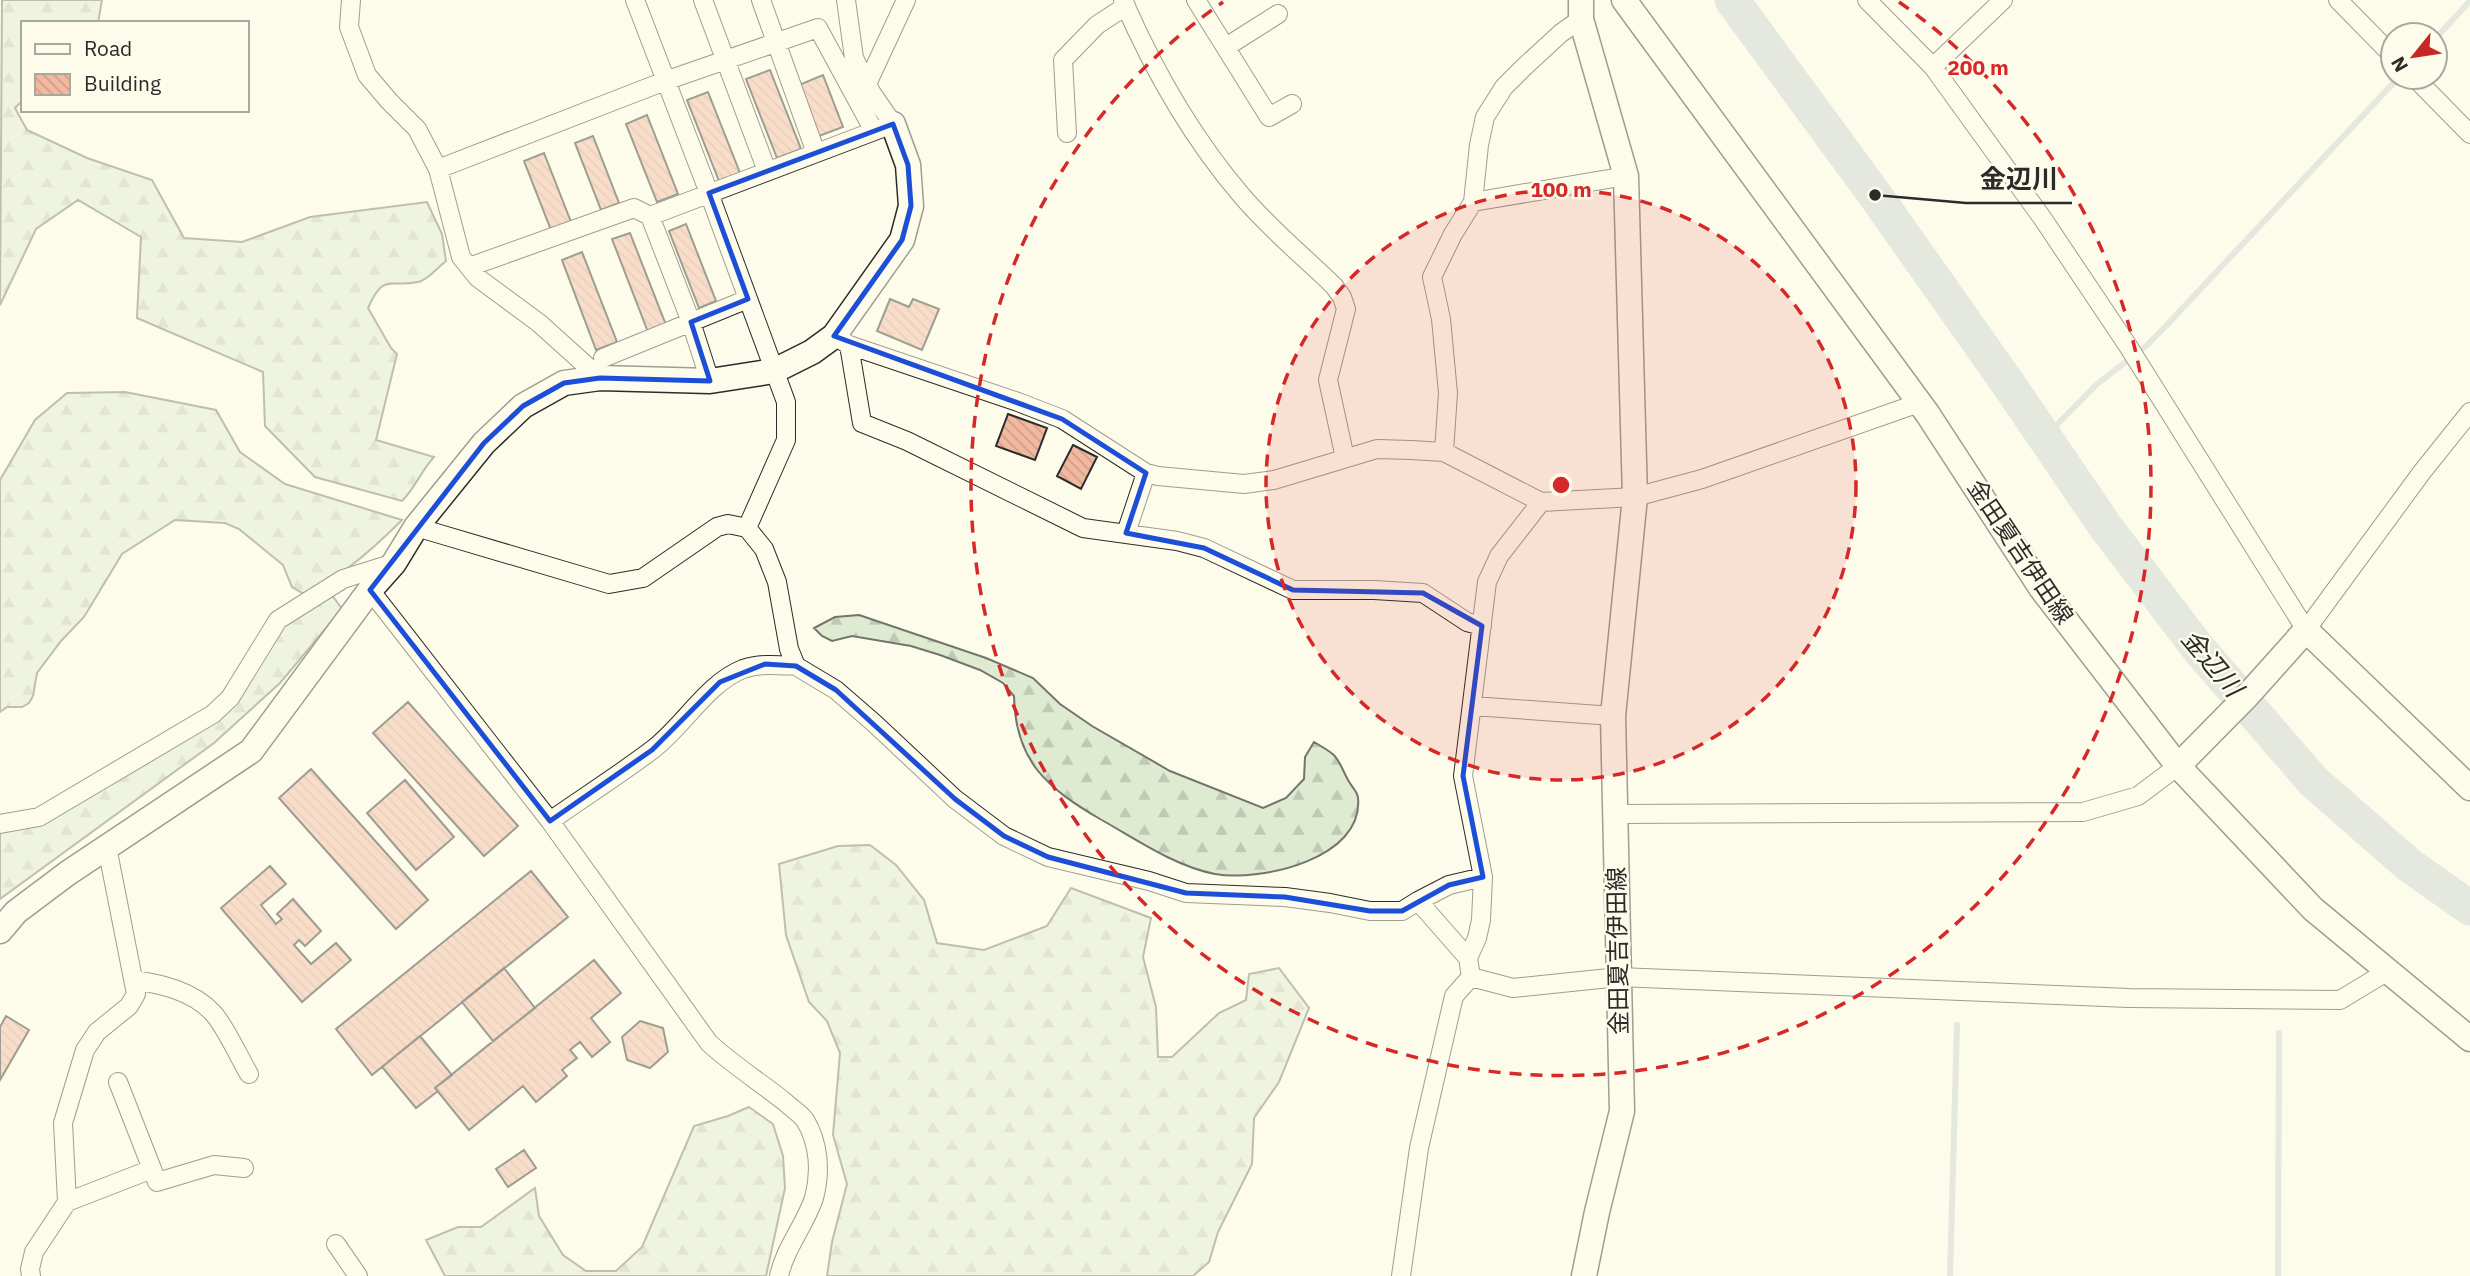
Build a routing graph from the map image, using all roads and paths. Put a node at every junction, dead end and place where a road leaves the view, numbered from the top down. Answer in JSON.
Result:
{"nodes":[{"id":1,"x":351,"y":0,"type":"edge"},
{"id":2,"x":635,"y":0,"type":"edge"},
{"id":3,"x":704,"y":0,"type":"edge"},
{"id":4,"x":761,"y":0,"type":"edge"},
{"id":5,"x":846,"y":0,"type":"edge"},
{"id":6,"x":906,"y":0,"type":"edge"},
{"id":7,"x":1196,"y":0,"type":"edge"},
{"id":8,"x":1624,"y":0,"type":"edge"},
{"id":9,"x":1867,"y":0,"type":"edge"},
{"id":10,"x":2003,"y":0,"type":"edge"},
{"id":11,"x":2338,"y":0,"type":"edge"},
{"id":12,"x":1125,"y":2,"type":"edge"},
{"id":13,"x":1581,"y":9,"type":"edge"},
{"id":14,"x":1278,"y":14,"type":"dead end"},
{"id":15,"x":777,"y":42,"type":"junction"},
{"id":16,"x":2379,"y":42,"type":"edge"},
{"id":17,"x":1226,"y":47,"type":"junction"},
{"id":18,"x":725,"y":60,"type":"junction"},
{"id":19,"x":1933,"y":67,"type":"junction"},
{"id":20,"x":665,"y":81,"type":"junction"},
{"id":21,"x":867,"y":84,"type":"junction"},
{"id":22,"x":2428,"y":91,"type":"edge"},
{"id":23,"x":1292,"y":104,"type":"dead end"},
{"id":24,"x":883,"y":127,"type":"junction"},
{"id":25,"x":1066,"y":133,"type":"dead end"},
{"id":26,"x":2470,"y":134,"type":"edge"},
{"id":27,"x":816,"y":153,"type":"junction"},
{"id":28,"x":438,"y":169,"type":"junction"},
{"id":29,"x":767,"y":171,"type":"junction"},
{"id":30,"x":1626,"y":176,"type":"junction"},
{"id":31,"x":709,"y":193,"type":"junction"},
{"id":32,"x":1474,"y":202,"type":"junction"},
{"id":33,"x":650,"y":216,"type":"junction"},
{"id":34,"x":469,"y":267,"type":"junction"},
{"id":35,"x":748,"y":299,"type":"junction"},
{"id":36,"x":691,"y":322,"type":"junction"},
{"id":37,"x":842,"y":340,"type":"junction"},
{"id":38,"x":602,"y":368,"type":"junction"},
{"id":39,"x":774,"y":370,"type":"junction"},
{"id":40,"x":710,"y":381,"type":"junction"},
{"id":41,"x":1919,"y":403,"type":"junction"},
{"id":42,"x":2470,"y":412,"type":"edge"},
{"id":43,"x":1444,"y":452,"type":"junction"},
{"id":44,"x":1345,"y":458,"type":"junction"},
{"id":45,"x":1146,"y":473,"type":"junction"},
{"id":46,"x":1635,"y":497,"type":"junction"},
{"id":47,"x":1541,"y":502,"type":"junction"},
{"id":48,"x":416,"y":527,"type":"junction"},
{"id":49,"x":747,"y":528,"type":"junction"},
{"id":50,"x":1126,"y":533,"type":"junction"},
{"id":51,"x":394,"y":563,"type":"junction"},
{"id":52,"x":370,"y":590,"type":"junction"},
{"id":53,"x":1482,"y":626,"type":"junction"},
{"id":54,"x":2302,"y":636,"type":"junction"},
{"id":55,"x":796,"y":666,"type":"junction"},
{"id":56,"x":1473,"y":706,"type":"junction"},
{"id":57,"x":1613,"y":716,"type":"junction"},
{"id":58,"x":2178,"y":766,"type":"junction"},
{"id":59,"x":2470,"y":788,"type":"edge"},
{"id":60,"x":1615,"y":814,"type":"junction"},
{"id":61,"x":550,"y":821,"type":"junction"},
{"id":62,"x":0,"y":824,"type":"edge"},
{"id":63,"x":107,"y":847,"type":"junction"},
{"id":64,"x":1483,"y":877,"type":"junction"},
{"id":65,"x":1418,"y":901,"type":"junction"},
{"id":66,"x":0,"y":931,"type":"edge"},
{"id":67,"x":1468,"y":958,"type":"junction"},
{"id":68,"x":2388,"y":971,"type":"junction"},
{"id":69,"x":1471,"y":977,"type":"junction"},
{"id":70,"x":1619,"y":977,"type":"junction"},
{"id":71,"x":134,"y":980,"type":"junction"},
{"id":72,"x":2470,"y":1039,"type":"edge"},
{"id":73,"x":249,"y":1074,"type":"dead end"},
{"id":74,"x":118,"y":1082,"type":"dead end"},
{"id":75,"x":244,"y":1168,"type":"dead end"},
{"id":76,"x":152,"y":1169,"type":"junction"},
{"id":77,"x":67,"y":1202,"type":"junction"},
{"id":78,"x":336,"y":1244,"type":"dead end"},
{"id":79,"x":31,"y":1276,"type":"edge"},
{"id":80,"x":358,"y":1276,"type":"edge"},
{"id":81,"x":779,"y":1276,"type":"edge"},
{"id":82,"x":1401,"y":1276,"type":"edge"},
{"id":83,"x":1584,"y":1276,"type":"edge"}],
"edges":[{"from":1,"to":28,"type":"street"},
{"from":2,"to":20,"type":"street"},
{"from":3,"to":18,"type":"street"},
{"from":4,"to":15,"type":"street"},
{"from":5,"to":21,"type":"street"},
{"from":6,"to":21,"type":"street"},
{"from":7,"to":17,"type":"street"},
{"from":8,"to":41,"type":"main road","name":"金田夏吉伊田線"},
{"from":9,"to":19,"type":"street"},
{"from":10,"to":19,"type":"street"},
{"from":11,"to":16,"type":"street"},
{"from":12,"to":25,"type":"street"},
{"from":12,"to":44,"type":"street"},
{"from":13,"to":30,"type":"main road","name":"金田夏吉伊田線"},
{"from":13,"to":32,"type":"street"},
{"from":14,"to":17,"type":"street"},
{"from":15,"to":18,"type":"street"},
{"from":15,"to":24,"type":"street"},
{"from":15,"to":27,"type":"street"},
{"from":17,"to":23,"type":"street"},
{"from":18,"to":20,"type":"street"},
{"from":18,"to":29,"type":"street"},
{"from":19,"to":54,"type":"street"},
{"from":20,"to":28,"type":"street"},
{"from":20,"to":31,"type":"street"},
{"from":21,"to":24,"type":"street"},
{"from":22,"to":26,"type":"street"},
{"from":24,"to":27,"type":"street"},
{"from":24,"to":37,"type":"main road"},
{"from":27,"to":29,"type":"street"},
{"from":28,"to":34,"type":"street"},
{"from":29,"to":31,"type":"street"},
{"from":30,"to":32,"type":"street"},
{"from":30,"to":46,"type":"main road","name":"金田夏吉伊田線"},
{"from":31,"to":33,"type":"street"},
{"from":31,"to":35,"type":"street"},
{"from":32,"to":43,"type":"street"},
{"from":33,"to":34,"type":"street"},
{"from":33,"to":36,"type":"street"},
{"from":34,"to":38,"type":"street"},
{"from":35,"to":36,"type":"street"},
{"from":35,"to":39,"type":"street"},
{"from":36,"to":38,"type":"street"},
{"from":36,"to":40,"type":"street"},
{"from":37,"to":39,"type":"main road"},
{"from":37,"to":45,"type":"street"},
{"from":37,"to":50,"type":"street"},
{"from":38,"to":40,"type":"main road"},
{"from":38,"to":48,"type":"main road"},
{"from":39,"to":40,"type":"main road"},
{"from":39,"to":49,"type":"street"},
{"from":41,"to":46,"type":"street"},
{"from":41,"to":58,"type":"main road","name":"金田夏吉伊田線"},
{"from":42,"to":54,"type":"street"},
{"from":43,"to":44,"type":"street"},
{"from":43,"to":47,"type":"street"},
{"from":44,"to":45,"type":"street"},
{"from":45,"to":50,"type":"street"},
{"from":46,"to":47,"type":"street"},
{"from":46,"to":57,"type":"main road","name":"金田夏吉伊田線"},
{"from":47,"to":53,"type":"street"},
{"from":48,"to":49,"type":"street"},
{"from":48,"to":51,"type":"main road"},
{"from":49,"to":55,"type":"street"},
{"from":50,"to":53,"type":"street"},
{"from":51,"to":52,"type":"main road"},
{"from":51,"to":62,"type":"street"},
{"from":52,"to":61,"type":"street"},
{"from":52,"to":63,"type":"main road"},
{"from":53,"to":56,"type":"street"},
{"from":54,"to":58,"type":"main road"},
{"from":54,"to":59,"type":"main road"},
{"from":55,"to":61,"type":"street"},
{"from":55,"to":65,"type":"street"},
{"from":56,"to":57,"type":"street"},
{"from":56,"to":64,"type":"street"},
{"from":57,"to":60,"type":"main road","name":"金田夏吉伊田線"},
{"from":58,"to":60,"type":"street"},
{"from":58,"to":68,"type":"main road","name":"金田夏吉伊田線"},
{"from":60,"to":70,"type":"main road","name":"金田夏吉伊田線"},
{"from":61,"to":81,"type":"street"},
{"from":63,"to":66,"type":"main road"},
{"from":63,"to":71,"type":"street"},
{"from":64,"to":65,"type":"street"},
{"from":64,"to":67,"type":"street"},
{"from":65,"to":67,"type":"street"},
{"from":67,"to":69,"type":"street"},
{"from":68,"to":70,"type":"street"},
{"from":68,"to":72,"type":"main road","name":"金田夏吉伊田線"},
{"from":69,"to":70,"type":"street"},
{"from":69,"to":82,"type":"street"},
{"from":70,"to":83,"type":"main road","name":"金田夏吉伊田線"},
{"from":71,"to":73,"type":"street"},
{"from":71,"to":77,"type":"street"},
{"from":74,"to":76,"type":"street"},
{"from":75,"to":76,"type":"street"},
{"from":76,"to":77,"type":"street"},
{"from":77,"to":79,"type":"street"},
{"from":78,"to":80,"type":"street"}]}
